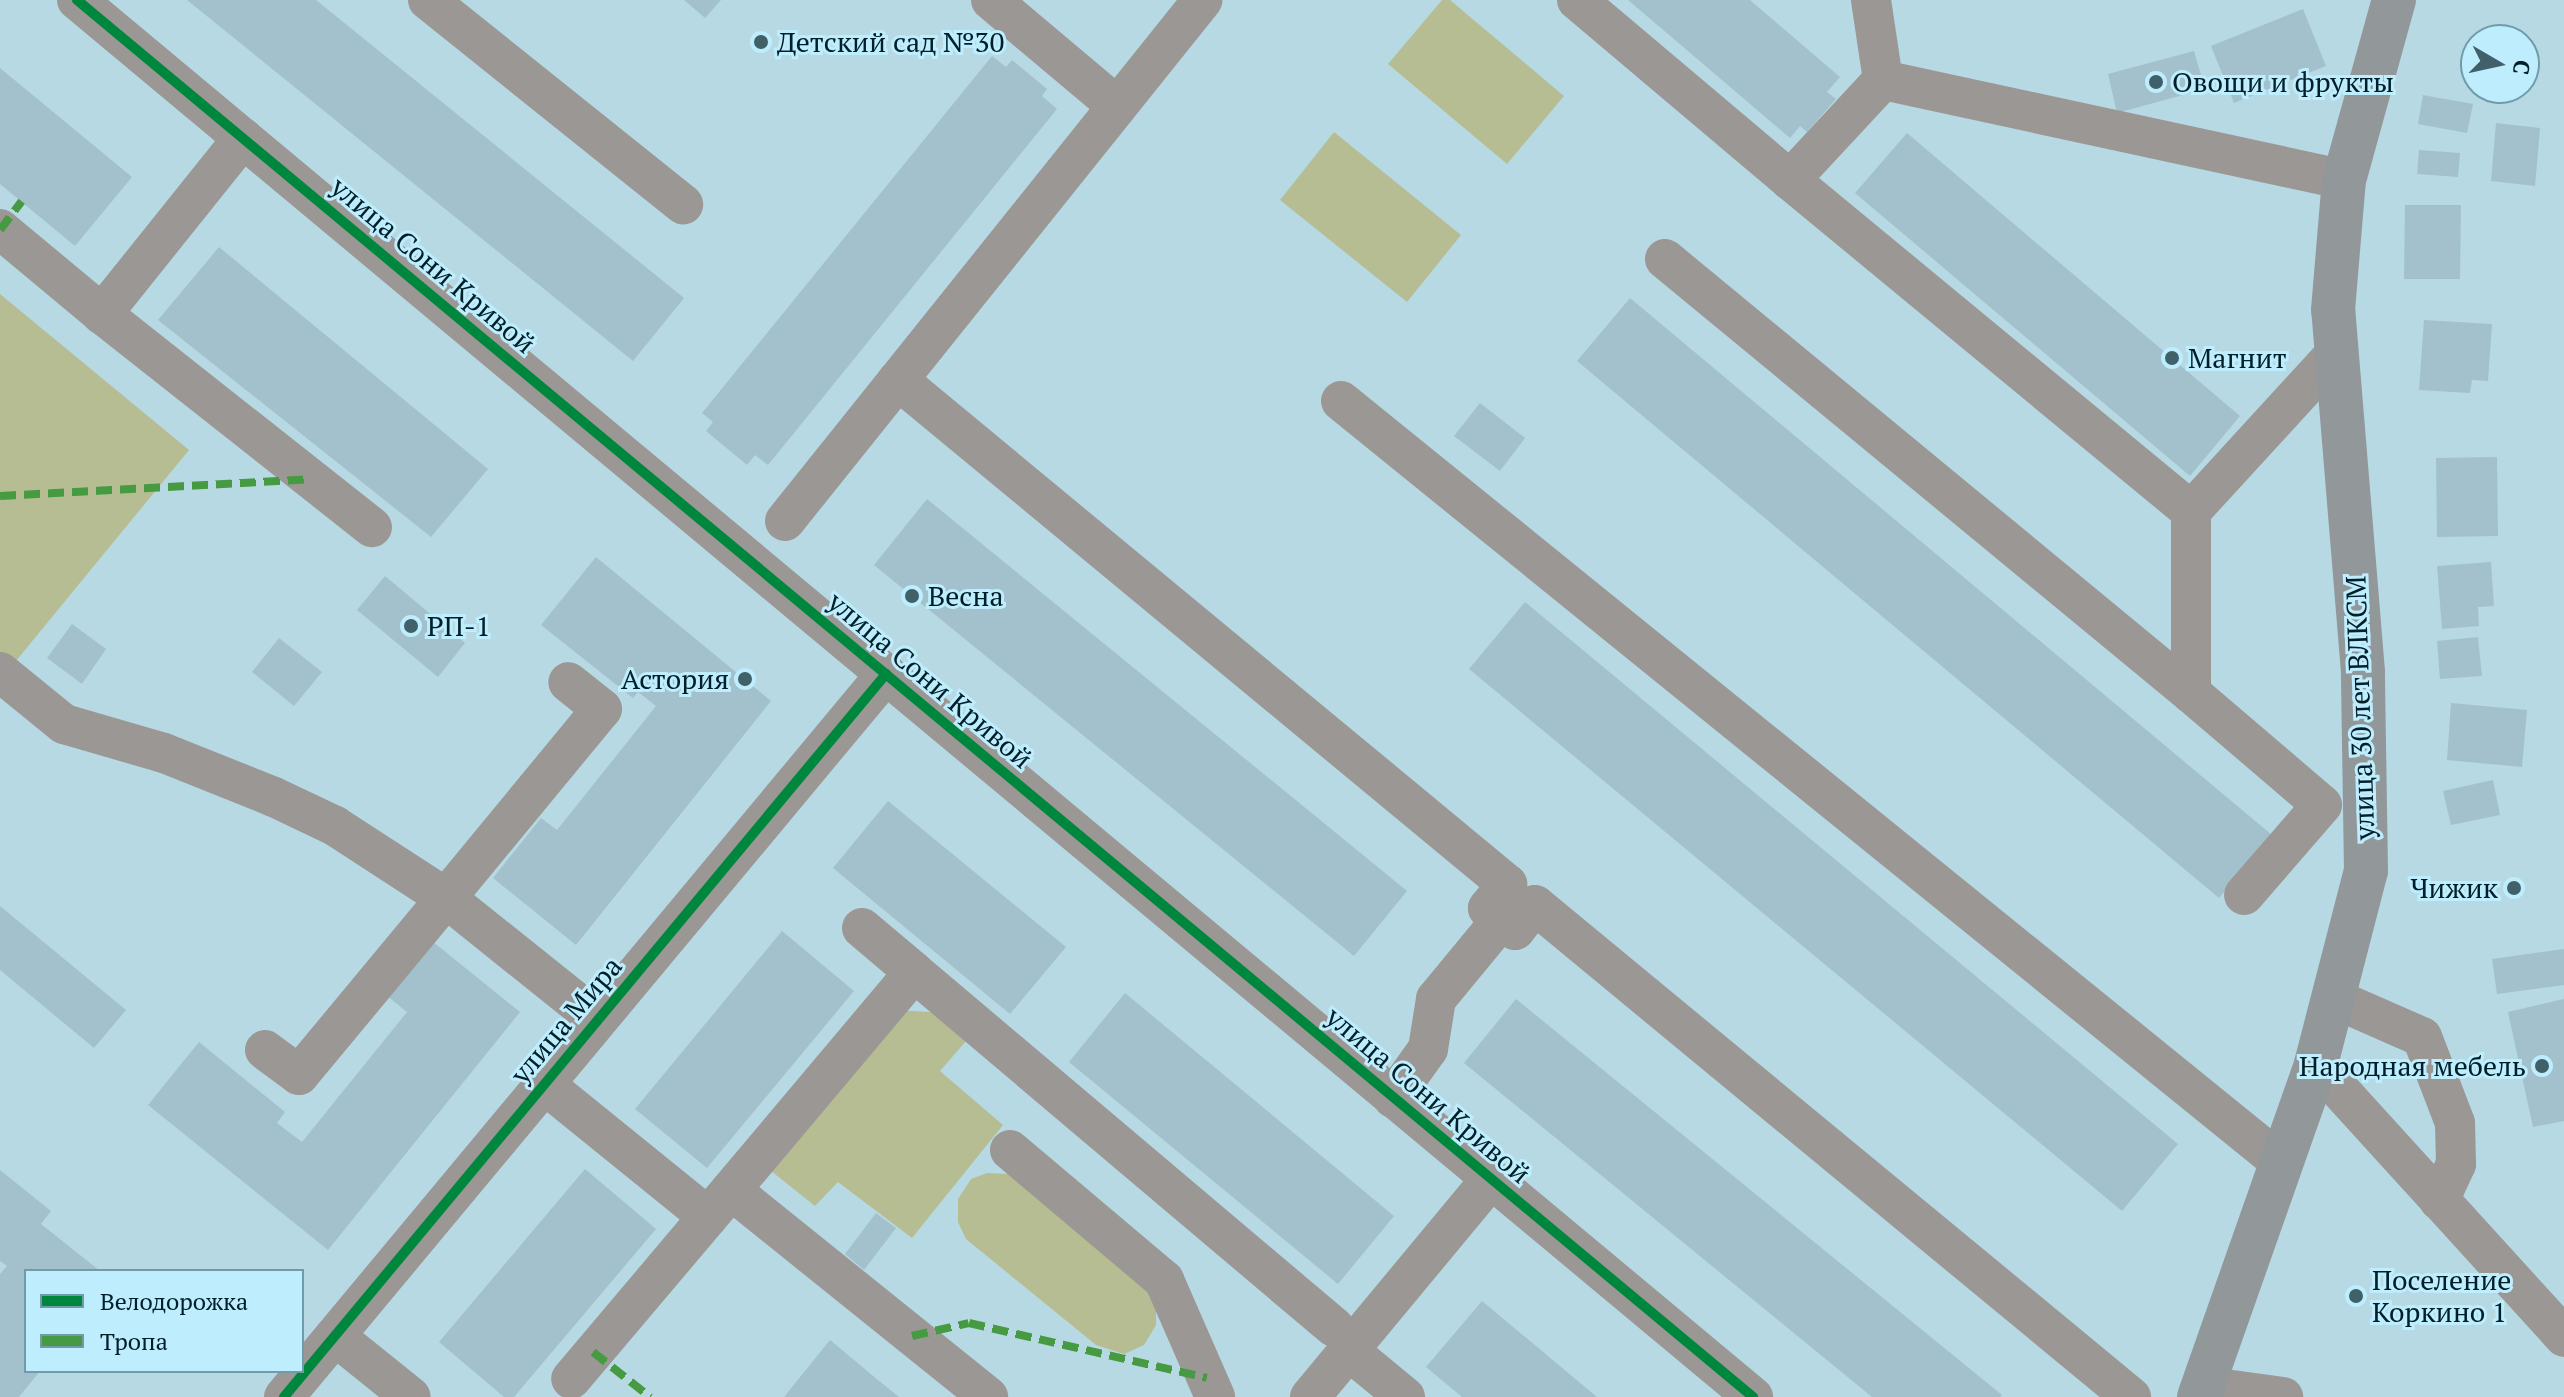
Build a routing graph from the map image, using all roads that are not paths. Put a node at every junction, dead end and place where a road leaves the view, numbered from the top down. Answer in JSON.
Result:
{"nodes":[{"id":1,"x":77,"y":0,"type":"edge"},
{"id":2,"x":428,"y":0,"type":"edge"},
{"id":3,"x":991,"y":0,"type":"edge"},
{"id":4,"x":1202,"y":0,"type":"edge"},
{"id":5,"x":1577,"y":0,"type":"edge"},
{"id":6,"x":1871,"y":0,"type":"edge"},
{"id":7,"x":2392,"y":0,"type":"edge"},
{"id":8,"x":1883,"y":80,"type":"junction"},
{"id":9,"x":1117,"y":106,"type":"junction"},
{"id":10,"x":243,"y":138,"type":"junction"},
{"id":11,"x":1790,"y":180,"type":"junction"},
{"id":12,"x":2344,"y":180,"type":"junction"},
{"id":13,"x":683,"y":204,"type":"dead end"},
{"id":14,"x":0,"y":229,"type":"edge"},
{"id":15,"x":1665,"y":259,"type":"dead end"},
{"id":16,"x":102,"y":314,"type":"junction"},
{"id":17,"x":2336,"y":353,"type":"junction"},
{"id":18,"x":898,"y":380,"type":"junction"},
{"id":19,"x":1341,"y":401,"type":"dead end"},
{"id":20,"x":2191,"y":511,"type":"junction"},
{"id":21,"x":785,"y":521,"type":"dead end"},
{"id":22,"x":372,"y":527,"type":"dead end"},
{"id":23,"x":0,"y":672,"type":"edge"},
{"id":24,"x":886,"y":674,"type":"junction"},
{"id":25,"x":568,"y":682,"type":"dead end"},
{"id":26,"x":2191,"y":693,"type":"junction"},
{"id":27,"x":2244,"y":895,"type":"dead end"},
{"id":28,"x":446,"y":898,"type":"junction"},
{"id":29,"x":1502,"y":919,"type":"junction"},
{"id":30,"x":862,"y":928,"type":"dead end"},
{"id":31,"x":914,"y":972,"type":"junction"},
{"id":32,"x":2333,"y":998,"type":"junction"},
{"id":33,"x":597,"y":1019,"type":"junction"},
{"id":34,"x":265,"y":1050,"type":"dead end"},
{"id":35,"x":2316,"y":1064,"type":"junction"},
{"id":36,"x":544,"y":1084,"type":"junction"},
{"id":37,"x":1393,"y":1098,"type":"junction"},
{"id":38,"x":1010,"y":1150,"type":"dead end"},
{"id":39,"x":2283,"y":1164,"type":"junction"},
{"id":40,"x":1491,"y":1179,"type":"junction"},
{"id":41,"x":2439,"y":1200,"type":"junction"},
{"id":42,"x":719,"y":1204,"type":"junction"},
{"id":43,"x":335,"y":1336,"type":"junction"},
{"id":44,"x":2564,"y":1337,"type":"edge"},
{"id":45,"x":1341,"y":1338,"type":"junction"},
{"id":46,"x":571,"y":1379,"type":"dead end"},
{"id":47,"x":2201,"y":1391,"type":"edge"},
{"id":48,"x":284,"y":1397,"type":"edge"},
{"id":49,"x":411,"y":1397,"type":"edge"},
{"id":50,"x":988,"y":1397,"type":"edge"},
{"id":51,"x":1215,"y":1397,"type":"edge"},
{"id":52,"x":1310,"y":1397,"type":"edge"},
{"id":53,"x":1405,"y":1397,"type":"edge"},
{"id":54,"x":1753,"y":1397,"type":"edge"},
{"id":55,"x":2131,"y":1397,"type":"edge"},
{"id":56,"x":2283,"y":1397,"type":"edge"}],
"edges":[{"from":1,"to":10,"type":"street","name":"улица Сони Кривой"},
{"from":2,"to":13,"type":"street"},
{"from":3,"to":9,"type":"street"},
{"from":4,"to":9,"type":"street"},
{"from":5,"to":11,"type":"street"},
{"from":6,"to":8,"type":"street"},
{"from":7,"to":12,"type":"main road","name":"улица 30 лет ВЛКСМ"},
{"from":8,"to":11,"type":"street"},
{"from":8,"to":12,"type":"street"},
{"from":9,"to":18,"type":"street"},
{"from":10,"to":16,"type":"street"},
{"from":10,"to":24,"type":"street","name":"улица Сони Кривой"},
{"from":11,"to":20,"type":"street"},
{"from":12,"to":17,"type":"main road","name":"улица 30 лет ВЛКСМ"},
{"from":14,"to":16,"type":"street"},
{"from":15,"to":26,"type":"street"},
{"from":16,"to":22,"type":"street"},
{"from":17,"to":20,"type":"street"},
{"from":17,"to":32,"type":"main road","name":"улица 30 лет ВЛКСМ"},
{"from":18,"to":21,"type":"street"},
{"from":18,"to":29,"type":"street"},
{"from":19,"to":39,"type":"street"},
{"from":20,"to":26,"type":"street"},
{"from":23,"to":28,"type":"street"},
{"from":24,"to":33,"type":"street","name":"улица Мира"},
{"from":24,"to":37,"type":"street","name":"улица Сони Кривой"},
{"from":25,"to":28,"type":"street"},
{"from":26,"to":27,"type":"street"},
{"from":28,"to":33,"type":"street"},
{"from":28,"to":34,"type":"street"},
{"from":29,"to":37,"type":"street"},
{"from":29,"to":55,"type":"street"},
{"from":30,"to":31,"type":"street"},
{"from":31,"to":42,"type":"street"},
{"from":31,"to":45,"type":"street"},
{"from":32,"to":35,"type":"main road","name":"улица 30 лет ВЛКСМ"},
{"from":32,"to":41,"type":"street"},
{"from":33,"to":36,"type":"street","name":"улица Мира"},
{"from":35,"to":39,"type":"main road","name":"улица 30 лет ВЛКСМ"},
{"from":35,"to":41,"type":"street"},
{"from":36,"to":42,"type":"street"},
{"from":36,"to":43,"type":"street","name":"улица Мира"},
{"from":37,"to":40,"type":"street","name":"улица Сони Кривой"},
{"from":38,"to":51,"type":"street"},
{"from":39,"to":47,"type":"main road","name":"улица 30 лет ВЛКСМ"},
{"from":40,"to":45,"type":"street"},
{"from":40,"to":54,"type":"street","name":"улица Сони Кривой"},
{"from":41,"to":44,"type":"street"},
{"from":42,"to":46,"type":"street"},
{"from":42,"to":50,"type":"street"},
{"from":43,"to":48,"type":"street","name":"улица Мира"},
{"from":43,"to":49,"type":"street"},
{"from":45,"to":52,"type":"street"},
{"from":45,"to":53,"type":"street"},
{"from":47,"to":56,"type":"street"}]}
